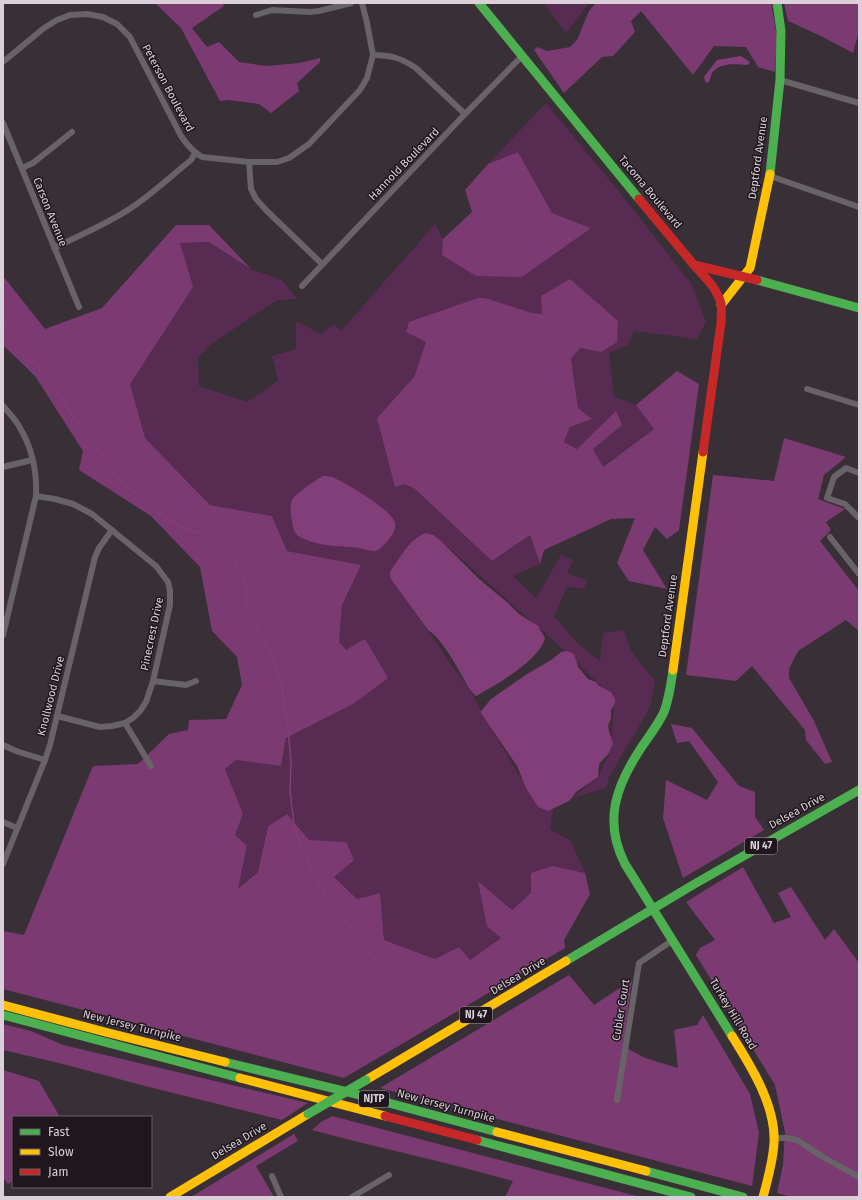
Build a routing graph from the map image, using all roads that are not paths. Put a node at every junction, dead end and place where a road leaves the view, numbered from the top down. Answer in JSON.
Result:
{"nodes":[{"id":1,"x":351,"y":3,"type":"edge"},
{"id":2,"x":362,"y":3,"type":"edge"},
{"id":3,"x":479,"y":3,"type":"edge"},
{"id":4,"x":777,"y":3,"type":"edge"},
{"id":5,"x":256,"y":15,"type":"dead end"},
{"id":6,"x":373,"y":55,"type":"junction"},
{"id":7,"x":522,"y":56,"type":"junction"},
{"id":8,"x":3,"y":62,"type":"edge"},
{"id":9,"x":780,"y":80,"type":"junction"},
{"id":10,"x":859,"y":103,"type":"edge"},
{"id":11,"x":465,"y":114,"type":"junction"},
{"id":12,"x":3,"y":123,"type":"edge"},
{"id":13,"x":72,"y":132,"type":"dead end"},
{"id":14,"x":195,"y":153,"type":"junction"},
{"id":15,"x":249,"y":162,"type":"junction"},
{"id":16,"x":22,"y":168,"type":"junction"},
{"id":17,"x":770,"y":176,"type":"junction"},
{"id":18,"x":859,"y":207,"type":"edge"},
{"id":19,"x":54,"y":248,"type":"junction"},
{"id":20,"x":322,"y":264,"type":"junction"},
{"id":21,"x":694,"y":265,"type":"junction"},
{"id":22,"x":743,"y":276,"type":"junction"},
{"id":23,"x":302,"y":286,"type":"dead end"},
{"id":24,"x":721,"y":305,"type":"junction"},
{"id":25,"x":79,"y":308,"type":"dead end"},
{"id":26,"x":859,"y":308,"type":"edge"},
{"id":27,"x":807,"y":389,"type":"dead end"},
{"id":28,"x":859,"y":405,"type":"edge"},
{"id":29,"x":3,"y":406,"type":"edge"},
{"id":30,"x":32,"y":460,"type":"junction"},
{"id":31,"x":3,"y":467,"type":"edge"},
{"id":32,"x":859,"y":472,"type":"edge"},
{"id":33,"x":36,"y":496,"type":"junction"},
{"id":34,"x":859,"y":518,"type":"edge"},
{"id":35,"x":112,"y":530,"type":"junction"},
{"id":36,"x":830,"y":536,"type":"dead end"},
{"id":37,"x":859,"y":574,"type":"edge"},
{"id":38,"x":3,"y":635,"type":"edge"},
{"id":39,"x":152,"y":681,"type":"junction"},
{"id":40,"x":196,"y":681,"type":"dead end"},
{"id":41,"x":57,"y":716,"type":"junction"},
{"id":42,"x":126,"y":723,"type":"junction"},
{"id":43,"x":3,"y":745,"type":"edge"},
{"id":44,"x":45,"y":760,"type":"junction"},
{"id":45,"x":151,"y":766,"type":"dead end"},
{"id":46,"x":859,"y":790,"type":"edge"},
{"id":47,"x":3,"y":822,"type":"edge"},
{"id":48,"x":18,"y":828,"type":"junction"},
{"id":49,"x":3,"y":864,"type":"edge"},
{"id":50,"x":653,"y":909,"type":"junction"},
{"id":51,"x":673,"y":940,"type":"junction"},
{"id":52,"x":3,"y":1005,"type":"edge"},
{"id":53,"x":3,"y":1016,"type":"edge"},
{"id":54,"x":617,"y":1100,"type":"dead end"},
{"id":55,"x":774,"y":1138,"type":"junction"},
{"id":56,"x":389,"y":1175,"type":"dead end"},
{"id":57,"x":272,"y":1176,"type":"dead end"},
{"id":58,"x":859,"y":1177,"type":"edge"},
{"id":59,"x":170,"y":1197,"type":"edge"},
{"id":60,"x":281,"y":1197,"type":"edge"},
{"id":61,"x":352,"y":1197,"type":"edge"},
{"id":62,"x":691,"y":1197,"type":"edge"},
{"id":63,"x":743,"y":1197,"type":"edge"},
{"id":64,"x":763,"y":1197,"type":"edge"}],
"edges":[{"from":1,"to":5,"type":"street"},
{"from":2,"to":6,"type":"street"},
{"from":3,"to":7,"type":"main road","name":"Tacoma Boulevard"},
{"from":4,"to":9,"type":"main road","name":"Deptford Avenue"},
{"from":6,"to":11,"type":"street"},
{"from":6,"to":15,"type":"street"},
{"from":7,"to":11,"type":"street","name":"Hannold Boulevard"},
{"from":7,"to":21,"type":"main road","name":"Tacoma Boulevard"},
{"from":8,"to":14,"type":"street","name":"Peterson Boulevard"},
{"from":9,"to":10,"type":"street"},
{"from":9,"to":17,"type":"main road","name":"Deptford Avenue"},
{"from":11,"to":20,"type":"street","name":"Hannold Boulevard"},
{"from":12,"to":16,"type":"street","name":"Carson Avenue"},
{"from":13,"to":16,"type":"street"},
{"from":14,"to":15,"type":"street"},
{"from":14,"to":19,"type":"street"},
{"from":15,"to":20,"type":"street"},
{"from":16,"to":19,"type":"street","name":"Carson Avenue"},
{"from":17,"to":18,"type":"street"},
{"from":17,"to":22,"type":"main road","name":"Deptford Avenue"},
{"from":19,"to":25,"type":"street","name":"Carson Avenue"},
{"from":20,"to":23,"type":"street","name":"Hannold Boulevard"},
{"from":21,"to":22,"type":"main road"},
{"from":21,"to":24,"type":"main road","name":"Deptford Avenue"},
{"from":22,"to":24,"type":"main road","name":"Deptford Avenue"},
{"from":22,"to":26,"type":"main road"},
{"from":24,"to":50,"type":"main road","name":"Deptford Avenue"},
{"from":27,"to":28,"type":"street"},
{"from":29,"to":30,"type":"street"},
{"from":30,"to":31,"type":"street"},
{"from":30,"to":33,"type":"street"},
{"from":32,"to":34,"type":"street"},
{"from":33,"to":35,"type":"street","name":"Pinecrest Drive"},
{"from":33,"to":38,"type":"street"},
{"from":35,"to":39,"type":"street","name":"Pinecrest Drive"},
{"from":35,"to":41,"type":"street","name":"Knollwood Drive"},
{"from":36,"to":37,"type":"street"},
{"from":39,"to":40,"type":"street"},
{"from":39,"to":42,"type":"street","name":"Pinecrest Drive"},
{"from":41,"to":42,"type":"street"},
{"from":41,"to":44,"type":"street","name":"Knollwood Drive"},
{"from":42,"to":45,"type":"street"},
{"from":43,"to":44,"type":"street"},
{"from":44,"to":48,"type":"street","name":"Knollwood Drive"},
{"from":46,"to":50,"type":"main road","name":"Delsea Drive","number":"NJ 47"},
{"from":47,"to":48,"type":"street"},
{"from":48,"to":49,"type":"street","name":"Knollwood Drive"},
{"from":50,"to":51,"type":"main road","name":"Turkey Hill Road"},
{"from":50,"to":59,"type":"main road","name":"Delsea Drive","number":"NJ 47","bridge":true},
{"from":51,"to":54,"type":"street","name":"Cubler Court"},
{"from":51,"to":55,"type":"main road","name":"Turkey Hill Road"},
{"from":52,"to":63,"type":"main road","name":"New Jersey Turnpike","number":"NJTP"},
{"from":53,"to":62,"type":"main road","name":"New Jersey Turnpike","number":"NJTP"},
{"from":55,"to":58,"type":"street"},
{"from":55,"to":64,"type":"main road","name":"Turkey Hill Road"},
{"from":56,"to":61,"type":"street"},
{"from":57,"to":60,"type":"street"}]}
